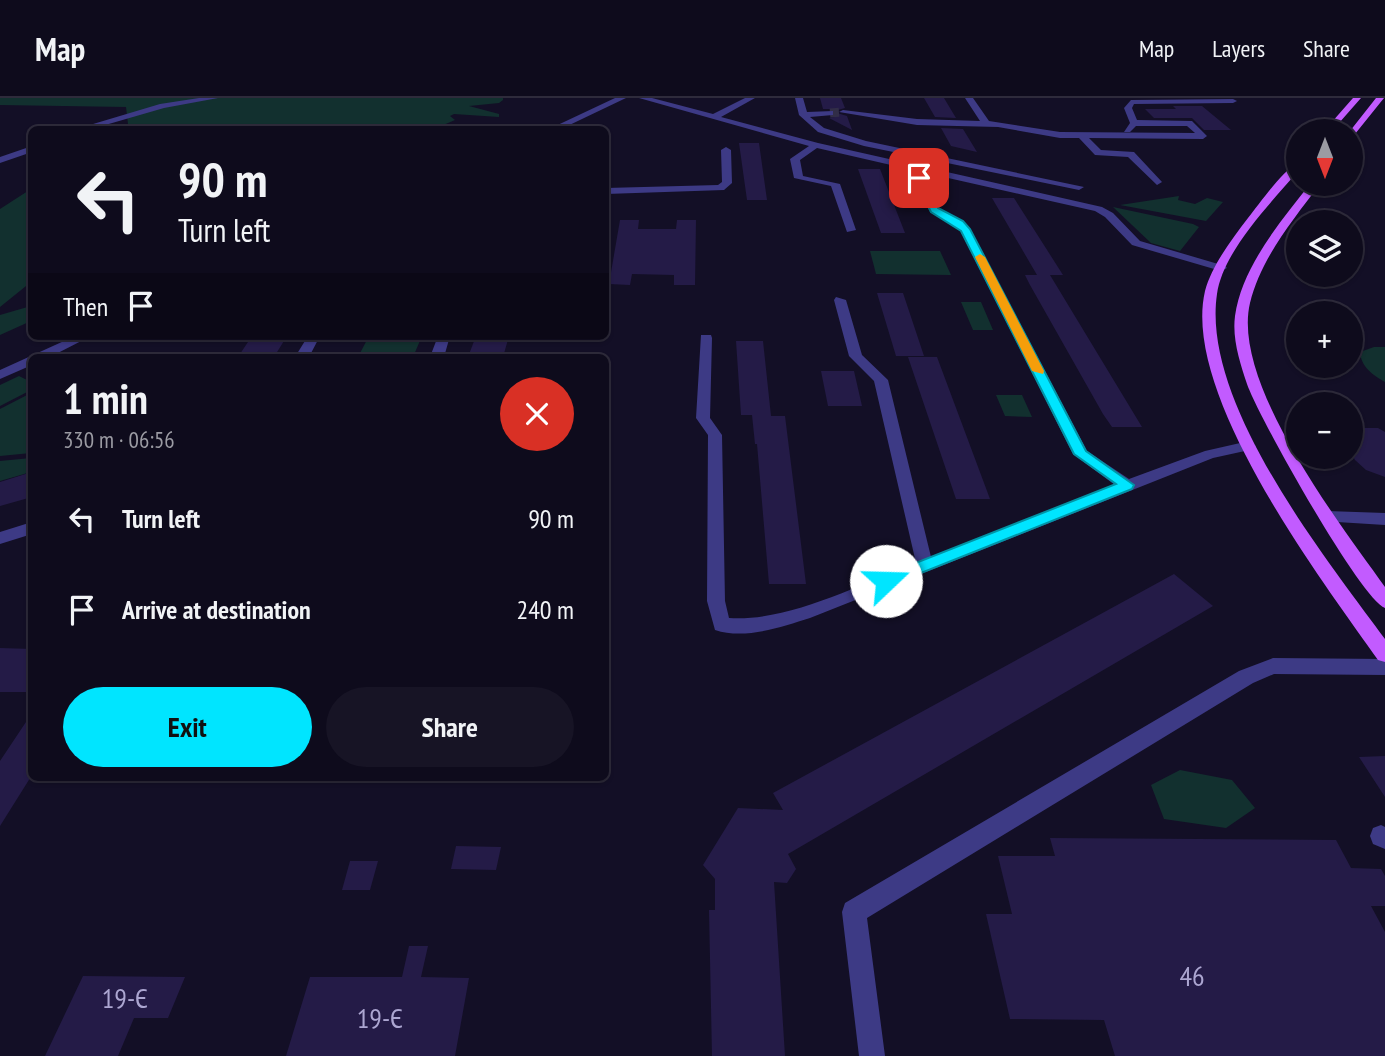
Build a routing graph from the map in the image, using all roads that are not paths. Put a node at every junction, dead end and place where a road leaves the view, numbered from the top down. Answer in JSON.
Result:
{"nodes":[{"id":1,"x":214,"y":98,"type":"edge"},
{"id":2,"x":622,"y":98,"type":"edge"},
{"id":3,"x":643,"y":98,"type":"edge"},
{"id":4,"x":751,"y":98,"type":"edge"},
{"id":5,"x":799,"y":98,"type":"edge"},
{"id":6,"x":969,"y":98,"type":"edge"},
{"id":7,"x":1357,"y":98,"type":"edge"},
{"id":8,"x":1380,"y":98,"type":"edge"},
{"id":9,"x":1189,"y":100,"type":"edge"},
{"id":10,"x":1233,"y":101,"type":"dead end"},
{"id":11,"x":843,"y":112,"type":"tunnel mouth"},
{"id":12,"x":830,"y":113,"type":"tunnel mouth"},
{"id":13,"x":803,"y":115,"type":"junction"},
{"id":14,"x":712,"y":118,"type":"junction"},
{"id":15,"x":1339,"y":119,"type":"edge"},
{"id":16,"x":1363,"y":120,"type":"edge"},
{"id":17,"x":985,"y":122,"type":"junction"},
{"id":18,"x":1134,"y":123,"type":"junction"},
{"id":19,"x":91,"y":126,"type":"edge"},
{"id":20,"x":560,"y":126,"type":"edge"},
{"id":21,"x":1082,"y":136,"type":"junction"},
{"id":22,"x":816,"y":145,"type":"junction"},
{"id":23,"x":726,"y":150,"type":"dead end"},
{"id":24,"x":28,"y":151,"type":"edge"},
{"id":25,"x":3,"y":160,"type":"edge"},
{"id":26,"x":922,"y":170,"type":"junction"},
{"id":27,"x":1286,"y":180,"type":"edge"},
{"id":28,"x":1157,"y":182,"type":"dead end"},
{"id":29,"x":1079,"y":187,"type":"dead end"},
{"id":30,"x":609,"y":191,"type":"edge"},
{"id":31,"x":1306,"y":196,"type":"edge"},
{"id":32,"x":850,"y":230,"type":"dead end"},
{"id":33,"x":1221,"y":268,"type":"junction"},
{"id":34,"x":840,"y":300,"type":"dead end"},
{"id":35,"x":706,"y":338,"type":"dead end"},
{"id":36,"x":76,"y":340,"type":"edge"},
{"id":37,"x":54,"y":350,"type":"junction"},
{"id":38,"x":45,"y":354,"type":"edge"},
{"id":39,"x":64,"y":354,"type":"edge"},
{"id":40,"x":28,"y":362,"type":"edge"},
{"id":41,"x":0,"y":375,"type":"edge"},
{"id":42,"x":1249,"y":446,"type":"junction"},
{"id":43,"x":1127,"y":485,"type":"junction"},
{"id":44,"x":1327,"y":517,"type":"junction"},
{"id":45,"x":1385,"y":519,"type":"edge"},
{"id":46,"x":28,"y":529,"type":"edge"},
{"id":47,"x":0,"y":538,"type":"edge"},
{"id":48,"x":925,"y":566,"type":"junction"},
{"id":49,"x":1385,"y":601,"type":"edge"},
{"id":50,"x":1385,"y":654,"type":"edge"},
{"id":51,"x":1385,"y":667,"type":"edge"},
{"id":52,"x":872,"y":1056,"type":"edge"}],
"edges":[{"from":1,"to":19,"type":"street"},
{"from":2,"to":20,"type":"street"},
{"from":3,"to":14,"type":"street"},
{"from":4,"to":14,"type":"street"},
{"from":5,"to":13,"type":"street"},
{"from":6,"to":17,"type":"street"},
{"from":7,"to":15,"type":"main road"},
{"from":8,"to":16,"type":"main road"},
{"from":9,"to":10,"type":"street"},
{"from":9,"to":18,"type":"street"},
{"from":11,"to":17,"type":"street"},
{"from":12,"to":13,"type":"street"},
{"from":13,"to":29,"type":"street"},
{"from":14,"to":22,"type":"street"},
{"from":17,"to":21,"type":"street"},
{"from":18,"to":21,"type":"street"},
{"from":18,"to":21,"type":"street"},
{"from":21,"to":28,"type":"street"},
{"from":22,"to":26,"type":"street"},
{"from":22,"to":32,"type":"street"},
{"from":23,"to":30,"type":"street"},
{"from":24,"to":25,"type":"street"},
{"from":26,"to":33,"type":"street"},
{"from":26,"to":43,"type":"street"},
{"from":27,"to":33,"type":"main road"},
{"from":31,"to":44,"type":"main road"},
{"from":33,"to":42,"type":"main road"},
{"from":34,"to":48,"type":"street"},
{"from":35,"to":48,"type":"street"},
{"from":36,"to":37,"type":"street"},
{"from":37,"to":38,"type":"street"},
{"from":37,"to":39,"type":"street"},
{"from":40,"to":41,"type":"street"},
{"from":42,"to":43,"type":"street"},
{"from":42,"to":50,"type":"main road"},
{"from":43,"to":48,"type":"street"},
{"from":44,"to":45,"type":"street"},
{"from":44,"to":49,"type":"main road"},
{"from":46,"to":47,"type":"street"},
{"from":51,"to":52,"type":"street"}]}
